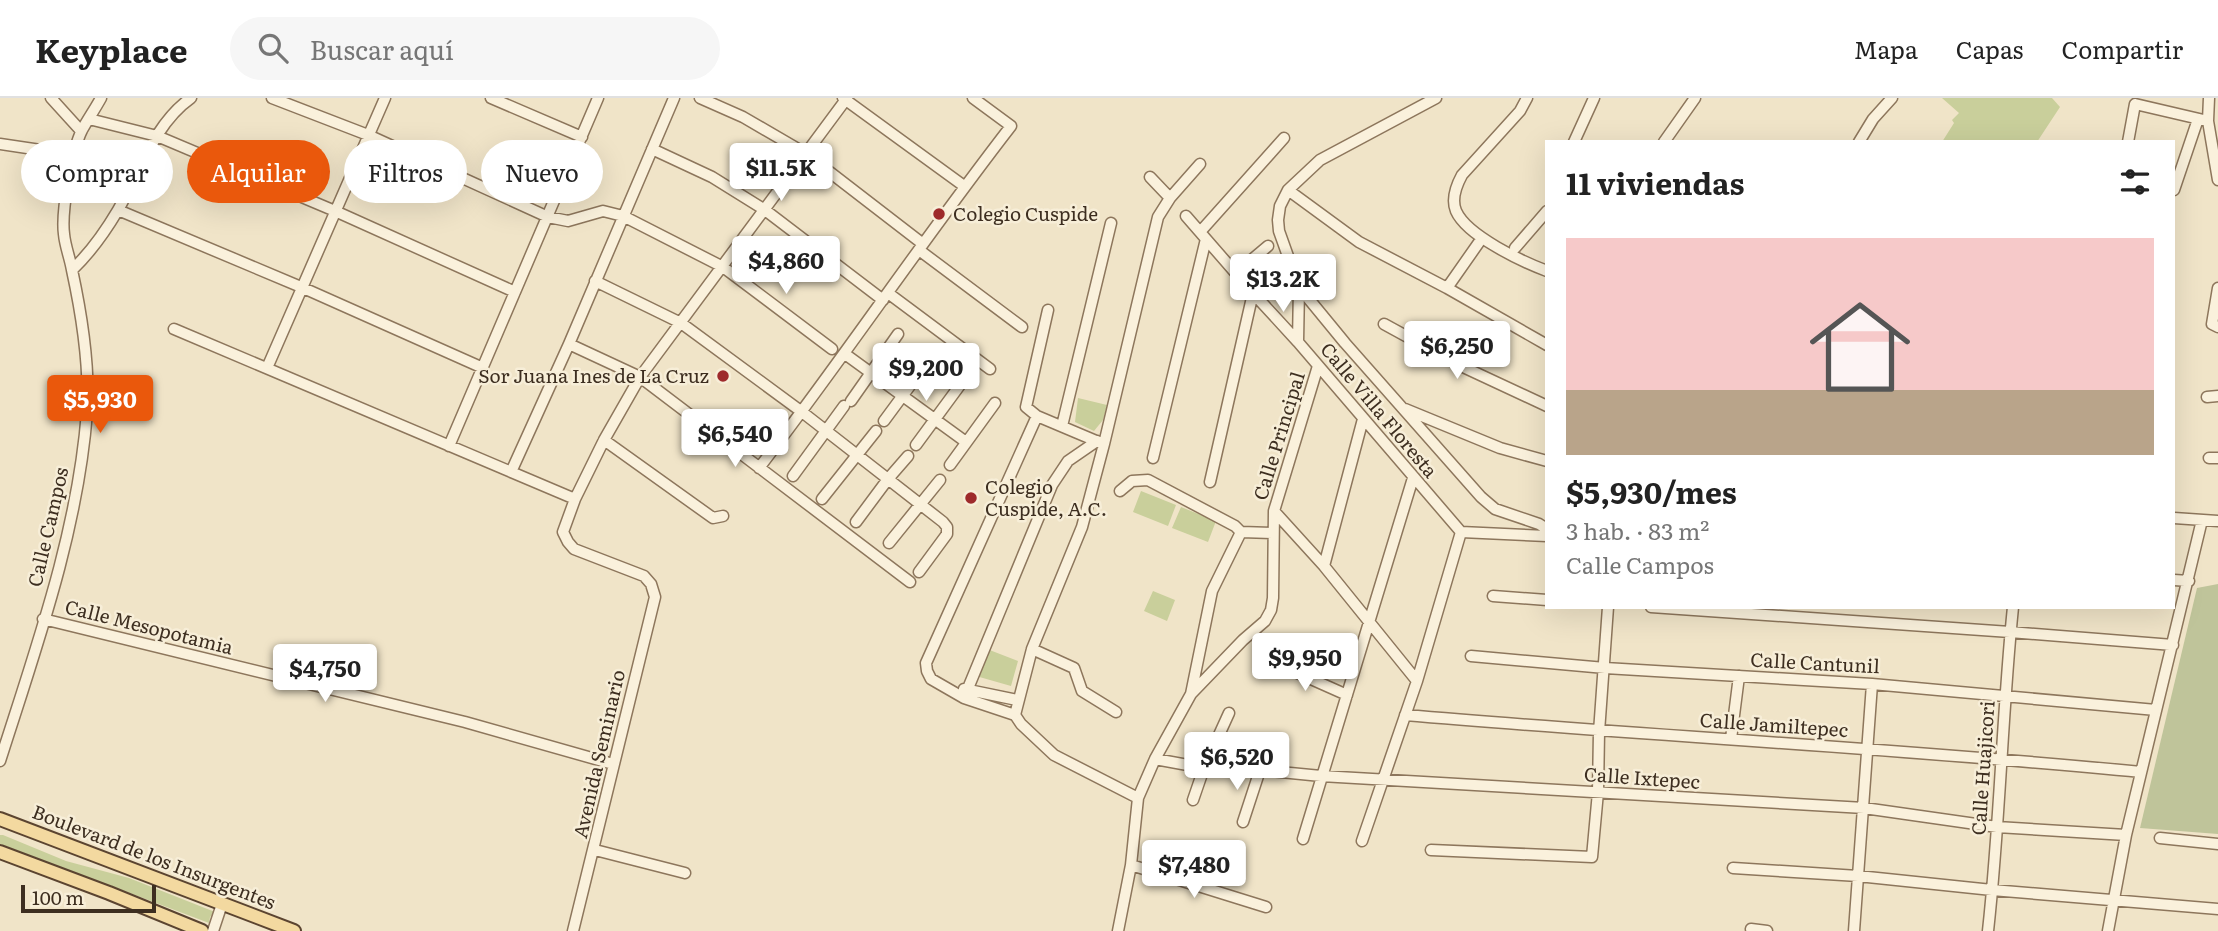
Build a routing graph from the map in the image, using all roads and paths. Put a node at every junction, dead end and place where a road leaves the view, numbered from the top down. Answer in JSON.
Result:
{"nodes":[{"id":1,"x":51,"y":98,"type":"edge"},
{"id":2,"x":101,"y":98,"type":"edge"},
{"id":3,"x":191,"y":98,"type":"edge"},
{"id":4,"x":272,"y":98,"type":"edge"},
{"id":5,"x":384,"y":98,"type":"edge"},
{"id":6,"x":491,"y":98,"type":"edge"},
{"id":7,"x":598,"y":98,"type":"edge"},
{"id":8,"x":674,"y":98,"type":"edge"},
{"id":9,"x":700,"y":98,"type":"edge"},
{"id":10,"x":973,"y":98,"type":"edge"},
{"id":11,"x":1436,"y":98,"type":"edge"},
{"id":12,"x":1527,"y":98,"type":"edge"},
{"id":13,"x":1594,"y":98,"type":"edge"},
{"id":14,"x":1695,"y":98,"type":"edge"},
{"id":15,"x":1892,"y":98,"type":"edge"},
{"id":16,"x":2209,"y":98,"type":"edge"},
{"id":17,"x":845,"y":99,"type":"edge"},
{"id":18,"x":89,"y":119,"type":"junction"},
{"id":19,"x":2203,"y":120,"type":"junction"},
{"id":20,"x":81,"y":131,"type":"junction"},
{"id":21,"x":368,"y":135,"type":"junction"},
{"id":22,"x":157,"y":136,"type":"junction"},
{"id":23,"x":582,"y":137,"type":"junction"},
{"id":24,"x":1284,"y":138,"type":"dead end"},
{"id":25,"x":78,"y":140,"type":"edge"},
{"id":26,"x":1575,"y":140,"type":"edge"},
{"id":27,"x":1665,"y":140,"type":"edge"},
{"id":28,"x":1860,"y":140,"type":"edge"},
{"id":29,"x":2128,"y":140,"type":"edge"},
{"id":30,"x":0,"y":144,"type":"edge"},
{"id":31,"x":21,"y":147,"type":"edge"},
{"id":32,"x":652,"y":149,"type":"junction"},
{"id":33,"x":805,"y":153,"type":"junction"},
{"id":34,"x":1199,"y":164,"type":"dead end"},
{"id":35,"x":1150,"y":177,"type":"dead end"},
{"id":36,"x":2218,"y":180,"type":"edge"},
{"id":37,"x":964,"y":186,"type":"junction"},
{"id":38,"x":2175,"y":188,"type":"edge"},
{"id":39,"x":1288,"y":190,"type":"junction"},
{"id":40,"x":1170,"y":198,"type":"junction"},
{"id":41,"x":65,"y":203,"type":"edge"},
{"id":42,"x":118,"y":210,"type":"junction"},
{"id":43,"x":765,"y":210,"type":"junction"},
{"id":44,"x":335,"y":211,"type":"junction"},
{"id":45,"x":1545,"y":213,"type":"edge"},
{"id":46,"x":623,"y":216,"type":"junction"},
{"id":47,"x":1186,"y":216,"type":"dead end"},
{"id":48,"x":548,"y":217,"type":"junction"},
{"id":49,"x":1111,"y":223,"type":"dead end"},
{"id":50,"x":1203,"y":236,"type":"junction"},
{"id":51,"x":1482,"y":238,"type":"junction"},
{"id":52,"x":1268,"y":246,"type":"dead end"},
{"id":53,"x":921,"y":247,"type":"junction"},
{"id":54,"x":1515,"y":248,"type":"dead end"},
{"id":55,"x":723,"y":267,"type":"junction"},
{"id":56,"x":72,"y":270,"type":"junction"},
{"id":57,"x":1545,"y":270,"type":"edge"},
{"id":58,"x":1236,"y":273,"type":"junction"},
{"id":59,"x":595,"y":281,"type":"junction"},
{"id":60,"x":301,"y":287,"type":"junction"},
{"id":61,"x":1299,"y":287,"type":"junction"},
{"id":62,"x":1447,"y":288,"type":"junction"},
{"id":63,"x":2218,"y":288,"type":"edge"},
{"id":64,"x":515,"y":292,"type":"junction"},
{"id":65,"x":1253,"y":293,"type":"junction"},
{"id":66,"x":886,"y":297,"type":"junction"},
{"id":67,"x":1048,"y":310,"type":"dead end"},
{"id":68,"x":681,"y":323,"type":"junction"},
{"id":69,"x":1384,"y":324,"type":"dead end"},
{"id":70,"x":1022,"y":327,"type":"dead end"},
{"id":71,"x":2218,"y":327,"type":"edge"},
{"id":72,"x":174,"y":329,"type":"dead end"},
{"id":73,"x":898,"y":334,"type":"dead end"},
{"id":74,"x":1298,"y":342,"type":"junction"},
{"id":75,"x":569,"y":344,"type":"junction"},
{"id":76,"x":1545,"y":344,"type":"edge"},
{"id":77,"x":832,"y":349,"type":"dead end"},
{"id":78,"x":845,"y":354,"type":"junction"},
{"id":79,"x":929,"y":360,"type":"dead end"},
{"id":80,"x":1318,"y":366,"type":"junction"},
{"id":81,"x":267,"y":368,"type":"junction"},
{"id":82,"x":483,"y":368,"type":"junction"},
{"id":83,"x":990,"y":369,"type":"dead end"},
{"id":84,"x":869,"y":373,"type":"junction"},
{"id":85,"x":640,"y":377,"type":"junction"},
{"id":86,"x":963,"y":381,"type":"dead end"},
{"id":87,"x":902,"y":395,"type":"junction"},
{"id":88,"x":995,"y":403,"type":"dead end"},
{"id":89,"x":1545,"y":405,"type":"edge"},
{"id":90,"x":1401,"y":407,"type":"junction"},
{"id":91,"x":802,"y":412,"type":"junction"},
{"id":92,"x":1037,"y":416,"type":"junction"},
{"id":93,"x":933,"y":419,"type":"junction"},
{"id":94,"x":1363,"y":419,"type":"junction"},
{"id":95,"x":884,"y":421,"type":"dead end"},
{"id":96,"x":1062,"y":426,"type":"junction"},
{"id":97,"x":825,"y":430,"type":"junction"},
{"id":98,"x":876,"y":431,"type":"dead end"},
{"id":99,"x":604,"y":440,"type":"junction"},
{"id":100,"x":966,"y":442,"type":"junction"},
{"id":101,"x":1101,"y":443,"type":"junction"},
{"id":102,"x":916,"y":445,"type":"dead end"},
{"id":103,"x":449,"y":446,"type":"junction"},
{"id":104,"x":856,"y":454,"type":"junction"},
{"id":105,"x":908,"y":456,"type":"dead end"},
{"id":106,"x":1153,"y":458,"type":"dead end"},
{"id":107,"x":1545,"y":460,"type":"edge"},
{"id":108,"x":950,"y":465,"type":"dead end"},
{"id":109,"x":759,"y":468,"type":"junction"},
{"id":110,"x":511,"y":472,"type":"junction"},
{"id":111,"x":793,"y":476,"type":"dead end"},
{"id":112,"x":1413,"y":478,"type":"junction"},
{"id":113,"x":888,"y":479,"type":"junction"},
{"id":114,"x":940,"y":480,"type":"dead end"},
{"id":115,"x":1210,"y":482,"type":"dead end"},
{"id":116,"x":1120,"y":491,"type":"dead end"},
{"id":117,"x":575,"y":499,"type":"junction"},
{"id":118,"x":822,"y":499,"type":"dead end"},
{"id":119,"x":920,"y":503,"type":"junction"},
{"id":120,"x":1275,"y":511,"type":"junction"},
{"id":121,"x":723,"y":516,"type":"dead end"},
{"id":122,"x":2175,"y":518,"type":"edge"},
{"id":123,"x":2202,"y":520,"type":"junction"},
{"id":124,"x":856,"y":522,"type":"dead end"},
{"id":125,"x":2218,"y":522,"type":"edge"},
{"id":126,"x":1545,"y":528,"type":"edge"},
{"id":127,"x":1241,"y":532,"type":"junction"},
{"id":128,"x":1461,"y":532,"type":"junction"},
{"id":129,"x":1273,"y":533,"type":"junction"},
{"id":130,"x":1545,"y":536,"type":"edge"},
{"id":131,"x":889,"y":543,"type":"dead end"},
{"id":132,"x":1324,"y":566,"type":"junction"},
{"id":133,"x":919,"y":572,"type":"dead end"},
{"id":134,"x":2175,"y":580,"type":"edge"},
{"id":135,"x":910,"y":582,"type":"dead end"},
{"id":136,"x":2189,"y":582,"type":"junction"},
{"id":137,"x":1493,"y":596,"type":"dead end"},
{"id":138,"x":1545,"y":600,"type":"edge"},
{"id":139,"x":1608,"y":609,"type":"edge"},
{"id":140,"x":1680,"y":609,"type":"edge"},
{"id":141,"x":2013,"y":609,"type":"edge"},
{"id":142,"x":43,"y":620,"type":"junction"},
{"id":143,"x":1370,"y":624,"type":"junction"},
{"id":144,"x":2010,"y":632,"type":"junction"},
{"id":145,"x":2173,"y":645,"type":"junction"},
{"id":146,"x":1032,"y":649,"type":"junction"},
{"id":147,"x":1471,"y":656,"type":"dead end"},
{"id":148,"x":1275,"y":663,"type":"dead end"},
{"id":149,"x":1605,"y":668,"type":"junction"},
{"id":150,"x":1739,"y":676,"type":"junction"},
{"id":151,"x":1417,"y":681,"type":"junction"},
{"id":152,"x":1872,"y":684,"type":"junction"},
{"id":153,"x":966,"y":693,"type":"junction"},
{"id":154,"x":1191,"y":694,"type":"junction"},
{"id":155,"x":1347,"y":695,"type":"junction"},
{"id":156,"x":2005,"y":696,"type":"junction"},
{"id":157,"x":1017,"y":701,"type":"junction"},
{"id":158,"x":2156,"y":710,"type":"junction"},
{"id":159,"x":1116,"y":712,"type":"dead end"},
{"id":160,"x":1228,"y":713,"type":"dead end"},
{"id":161,"x":1016,"y":715,"type":"junction"},
{"id":162,"x":1405,"y":715,"type":"junction"},
{"id":163,"x":1599,"y":732,"type":"junction"},
{"id":164,"x":1731,"y":739,"type":"junction"},
{"id":165,"x":1867,"y":748,"type":"junction"},
{"id":166,"x":2003,"y":758,"type":"junction"},
{"id":167,"x":1155,"y":759,"type":"junction"},
{"id":168,"x":0,"y":761,"type":"edge"},
{"id":169,"x":613,"y":764,"type":"junction"},
{"id":170,"x":1204,"y":768,"type":"junction"},
{"id":171,"x":1260,"y":770,"type":"junction"},
{"id":172,"x":2141,"y":772,"type":"junction"},
{"id":173,"x":1321,"y":776,"type":"junction"},
{"id":174,"x":1383,"y":779,"type":"junction"},
{"id":175,"x":1598,"y":792,"type":"junction"},
{"id":176,"x":1138,"y":798,"type":"junction"},
{"id":177,"x":1194,"y":800,"type":"dead end"},
{"id":178,"x":1864,"y":808,"type":"junction"},
{"id":179,"x":0,"y":819,"type":"edge"},
{"id":180,"x":1243,"y":822,"type":"dead end"},
{"id":181,"x":1997,"y":827,"type":"junction"},
{"id":182,"x":2126,"y":835,"type":"junction"},
{"id":183,"x":2160,"y":838,"type":"dead end"},
{"id":184,"x":1303,"y":839,"type":"dead end"},
{"id":185,"x":1362,"y":841,"type":"dead end"},
{"id":186,"x":2218,"y":844,"type":"edge"},
{"id":187,"x":595,"y":850,"type":"junction"},
{"id":188,"x":1431,"y":850,"type":"dead end"},
{"id":189,"x":0,"y":852,"type":"edge"},
{"id":190,"x":1131,"y":864,"type":"junction"},
{"id":191,"x":1733,"y":868,"type":"dead end"},
{"id":192,"x":685,"y":873,"type":"dead end"},
{"id":193,"x":1858,"y":876,"type":"junction"},
{"id":194,"x":1992,"y":890,"type":"junction"},
{"id":195,"x":2115,"y":900,"type":"junction"},
{"id":196,"x":222,"y":904,"type":"junction"},
{"id":197,"x":1266,"y":906,"type":"dead end"},
{"id":198,"x":2218,"y":909,"type":"edge"},
{"id":199,"x":1751,"y":929,"type":"dead end"},
{"id":200,"x":202,"y":931,"type":"edge"},
{"id":201,"x":213,"y":931,"type":"edge"},
{"id":202,"x":294,"y":931,"type":"edge"},
{"id":203,"x":573,"y":931,"type":"edge"},
{"id":204,"x":1118,"y":931,"type":"edge"},
{"id":205,"x":1767,"y":931,"type":"edge"},
{"id":206,"x":1854,"y":931,"type":"edge"},
{"id":207,"x":1988,"y":931,"type":"edge"},
{"id":208,"x":2108,"y":931,"type":"edge"}],
"edges":[{"from":1,"to":20,"type":"street"},
{"from":2,"to":18,"type":"street","name":"Calle Campos"},
{"from":3,"to":22,"type":"street"},
{"from":4,"to":21,"type":"street"},
{"from":5,"to":21,"type":"street"},
{"from":6,"to":23,"type":"street"},
{"from":7,"to":23,"type":"street"},
{"from":8,"to":32,"type":"street"},
{"from":9,"to":33,"type":"street"},
{"from":10,"to":37,"type":"street"},
{"from":11,"to":39,"type":"street"},
{"from":12,"to":51,"type":"street"},
{"from":13,"to":26,"type":"street"},
{"from":14,"to":27,"type":"street"},
{"from":15,"to":28,"type":"street"},
{"from":16,"to":19,"type":"street"},
{"from":17,"to":33,"type":"street"},
{"from":17,"to":37,"type":"street"},
{"from":18,"to":20,"type":"street","name":"Calle Campos"},
{"from":18,"to":22,"type":"street"},
{"from":19,"to":29,"type":"street"},
{"from":19,"to":36,"type":"street"},
{"from":19,"to":38,"type":"street"},
{"from":20,"to":25,"type":"street","name":"Calle Campos"},
{"from":21,"to":44,"type":"street"},
{"from":21,"to":48,"type":"street"},
{"from":22,"to":42,"type":"street"},
{"from":22,"to":44,"type":"street"},
{"from":23,"to":48,"type":"street"},
{"from":24,"to":50,"type":"street"},
{"from":30,"to":31,"type":"street"},
{"from":32,"to":43,"type":"street"},
{"from":32,"to":46,"type":"street"},
{"from":33,"to":43,"type":"street"},
{"from":33,"to":53,"type":"street"},
{"from":34,"to":40,"type":"street"},
{"from":35,"to":40,"type":"street"},
{"from":37,"to":53,"type":"street"},
{"from":39,"to":61,"type":"street"},
{"from":39,"to":62,"type":"street"},
{"from":40,"to":101,"type":"street"},
{"from":41,"to":56,"type":"street","name":"Calle Campos"},
{"from":42,"to":56,"type":"street"},
{"from":42,"to":60,"type":"street"},
{"from":43,"to":55,"type":"street"},
{"from":43,"to":66,"type":"street"},
{"from":44,"to":60,"type":"street"},
{"from":44,"to":64,"type":"street"},
{"from":45,"to":54,"type":"street"},
{"from":46,"to":48,"type":"street"},
{"from":46,"to":55,"type":"street"},
{"from":46,"to":59,"type":"street"},
{"from":47,"to":50,"type":"street","name":"Calle Villa Floresta"},
{"from":48,"to":64,"type":"street"},
{"from":49,"to":96,"type":"street"},
{"from":50,"to":58,"type":"street","name":"Calle Villa Floresta"},
{"from":50,"to":106,"type":"street"},
{"from":51,"to":57,"type":"street"},
{"from":51,"to":62,"type":"street"},
{"from":52,"to":58,"type":"street"},
{"from":53,"to":66,"type":"street"},
{"from":53,"to":70,"type":"street"},
{"from":55,"to":68,"type":"street"},
{"from":55,"to":77,"type":"street"},
{"from":56,"to":142,"type":"street","name":"Calle Campos"},
{"from":58,"to":65,"type":"street","name":"Calle Villa Floresta"},
{"from":59,"to":68,"type":"street"},
{"from":59,"to":75,"type":"street"},
{"from":60,"to":81,"type":"street"},
{"from":60,"to":82,"type":"street"},
{"from":61,"to":74,"type":"street"},
{"from":61,"to":90,"type":"street"},
{"from":62,"to":76,"type":"street"},
{"from":63,"to":71,"type":"street"},
{"from":64,"to":82,"type":"street"},
{"from":65,"to":74,"type":"street","name":"Calle Villa Floresta"},
{"from":65,"to":115,"type":"street"},
{"from":66,"to":78,"type":"street"},
{"from":66,"to":83,"type":"street"},
{"from":67,"to":92,"type":"street"},
{"from":68,"to":85,"type":"street"},
{"from":68,"to":91,"type":"street"},
{"from":69,"to":89,"type":"street"},
{"from":72,"to":81,"type":"street"},
{"from":73,"to":84,"type":"street"},
{"from":74,"to":80,"type":"street","name":"Calle Villa Floresta"},
{"from":75,"to":85,"type":"street"},
{"from":75,"to":110,"type":"street"},
{"from":78,"to":84,"type":"street"},
{"from":78,"to":91,"type":"street"},
{"from":79,"to":87,"type":"street"},
{"from":80,"to":94,"type":"street","name":"Calle Villa Floresta"},
{"from":80,"to":120,"type":"street","name":"Calle Principal"},
{"from":81,"to":103,"type":"street"},
{"from":82,"to":103,"type":"street"},
{"from":84,"to":87,"type":"street"},
{"from":84,"to":97,"type":"street"},
{"from":85,"to":99,"type":"street"},
{"from":85,"to":109,"type":"street"},
{"from":86,"to":93,"type":"street"},
{"from":87,"to":93,"type":"street"},
{"from":87,"to":95,"type":"street"},
{"from":88,"to":100,"type":"street"},
{"from":90,"to":107,"type":"street"},
{"from":90,"to":126,"type":"street"},
{"from":91,"to":97,"type":"street"},
{"from":91,"to":109,"type":"street"},
{"from":92,"to":96,"type":"street"},
{"from":92,"to":153,"type":"street"},
{"from":93,"to":100,"type":"street"},
{"from":93,"to":102,"type":"street"},
{"from":94,"to":112,"type":"street","name":"Calle Villa Floresta"},
{"from":94,"to":132,"type":"street"},
{"from":96,"to":101,"type":"street"},
{"from":97,"to":104,"type":"street"},
{"from":97,"to":111,"type":"street"},
{"from":98,"to":104,"type":"street"},
{"from":99,"to":117,"type":"street"},
{"from":99,"to":121,"type":"street"},
{"from":100,"to":108,"type":"street"},
{"from":101,"to":146,"type":"street"},
{"from":101,"to":153,"type":"street"},
{"from":103,"to":110,"type":"street"},
{"from":104,"to":113,"type":"street"},
{"from":104,"to":118,"type":"street"},
{"from":105,"to":113,"type":"street"},
{"from":109,"to":135,"type":"street"},
{"from":110,"to":117,"type":"street"},
{"from":112,"to":128,"type":"street","name":"Calle Villa Floresta"},
{"from":112,"to":143,"type":"street"},
{"from":113,"to":119,"type":"street"},
{"from":113,"to":124,"type":"street"},
{"from":114,"to":119,"type":"street"},
{"from":116,"to":127,"type":"street"},
{"from":117,"to":169,"type":"street","name":"Avenida Seminario"},
{"from":119,"to":131,"type":"street"},
{"from":119,"to":133,"type":"street"},
{"from":120,"to":129,"type":"street","name":"Calle Principal"},
{"from":120,"to":132,"type":"street"},
{"from":122,"to":123,"type":"street"},
{"from":123,"to":125,"type":"street"},
{"from":123,"to":136,"type":"street"},
{"from":127,"to":129,"type":"street"},
{"from":127,"to":154,"type":"street"},
{"from":128,"to":130,"type":"street"},
{"from":128,"to":151,"type":"street"},
{"from":129,"to":154,"type":"street","name":"Calle Principal"},
{"from":132,"to":143,"type":"street"},
{"from":134,"to":136,"type":"street"},
{"from":136,"to":145,"type":"street"},
{"from":137,"to":138,"type":"street"},
{"from":139,"to":149,"type":"street"},
{"from":140,"to":144,"type":"street"},
{"from":141,"to":144,"type":"street","name":"Calle Huajicori"},
{"from":142,"to":168,"type":"street","name":"Calle Campos"},
{"from":142,"to":169,"type":"street","name":"Calle Mesopotamia"},
{"from":143,"to":151,"type":"street"},
{"from":143,"to":155,"type":"street"},
{"from":144,"to":145,"type":"street"},
{"from":144,"to":156,"type":"street","name":"Calle Huajicori"},
{"from":145,"to":158,"type":"street"},
{"from":146,"to":157,"type":"street"},
{"from":146,"to":159,"type":"street"},
{"from":147,"to":149,"type":"street","name":"Calle Cantunil"},
{"from":148,"to":155,"type":"street"},
{"from":149,"to":150,"type":"street","name":"Calle Cantunil"},
{"from":149,"to":163,"type":"street"},
{"from":150,"to":152,"type":"street","name":"Calle Cantunil"},
{"from":150,"to":164,"type":"street"},
{"from":151,"to":162,"type":"street"},
{"from":152,"to":156,"type":"street","name":"Calle Cantunil"},
{"from":152,"to":165,"type":"street"},
{"from":153,"to":157,"type":"street"},
{"from":153,"to":161,"type":"street"},
{"from":154,"to":167,"type":"street","name":"Calle Principal"},
{"from":155,"to":173,"type":"street"},
{"from":156,"to":158,"type":"street","name":"Calle Cantunil"},
{"from":156,"to":166,"type":"street","name":"Calle Huajicori"},
{"from":157,"to":161,"type":"street"},
{"from":158,"to":172,"type":"street"},
{"from":160,"to":170,"type":"street"},
{"from":161,"to":176,"type":"street"},
{"from":162,"to":163,"type":"street","name":"Calle Jamiltepec"},
{"from":162,"to":174,"type":"street"},
{"from":163,"to":164,"type":"street","name":"Calle Jamiltepec"},
{"from":163,"to":175,"type":"street"},
{"from":164,"to":165,"type":"street","name":"Calle Jamiltepec"},
{"from":165,"to":166,"type":"street","name":"Calle Jamiltepec"},
{"from":165,"to":178,"type":"street"},
{"from":166,"to":172,"type":"street","name":"Calle Jamiltepec"},
{"from":166,"to":181,"type":"street","name":"Calle Huajicori"},
{"from":167,"to":170,"type":"street","name":"Calle Ixtepec"},
{"from":167,"to":176,"type":"street","name":"Calle Principal"},
{"from":169,"to":187,"type":"street","name":"Avenida Seminario"},
{"from":170,"to":171,"type":"street","name":"Calle Ixtepec"},
{"from":170,"to":177,"type":"street"},
{"from":171,"to":173,"type":"street","name":"Calle Ixtepec"},
{"from":171,"to":180,"type":"street"},
{"from":172,"to":182,"type":"street"},
{"from":173,"to":174,"type":"street","name":"Calle Ixtepec"},
{"from":173,"to":184,"type":"street"},
{"from":174,"to":175,"type":"street","name":"Calle Ixtepec"},
{"from":174,"to":185,"type":"street"},
{"from":175,"to":178,"type":"street","name":"Calle Ixtepec"},
{"from":175,"to":188,"type":"street"},
{"from":176,"to":190,"type":"street","name":"Calle Principal"},
{"from":178,"to":181,"type":"street","name":"Calle Ixtepec"},
{"from":178,"to":193,"type":"street"},
{"from":179,"to":196,"type":"main road","name":"Boulevard de los Insurgentes"},
{"from":181,"to":182,"type":"street","name":"Calle Ixtepec"},
{"from":181,"to":194,"type":"street","name":"Calle Huajicori"},
{"from":182,"to":195,"type":"street"},
{"from":183,"to":186,"type":"street"},
{"from":187,"to":192,"type":"street"},
{"from":187,"to":203,"type":"street","name":"Avenida Seminario"},
{"from":189,"to":200,"type":"main road"},
{"from":190,"to":197,"type":"street"},
{"from":190,"to":204,"type":"street","name":"Calle Principal"},
{"from":191,"to":193,"type":"street"},
{"from":193,"to":194,"type":"street"},
{"from":193,"to":206,"type":"street"},
{"from":194,"to":195,"type":"street"},
{"from":194,"to":207,"type":"street","name":"Calle Huajicori"},
{"from":195,"to":198,"type":"street"},
{"from":195,"to":208,"type":"street"},
{"from":196,"to":201,"type":"street"},
{"from":196,"to":202,"type":"main road","name":"Boulevard de los Insurgentes"},
{"from":199,"to":205,"type":"street"}]}
